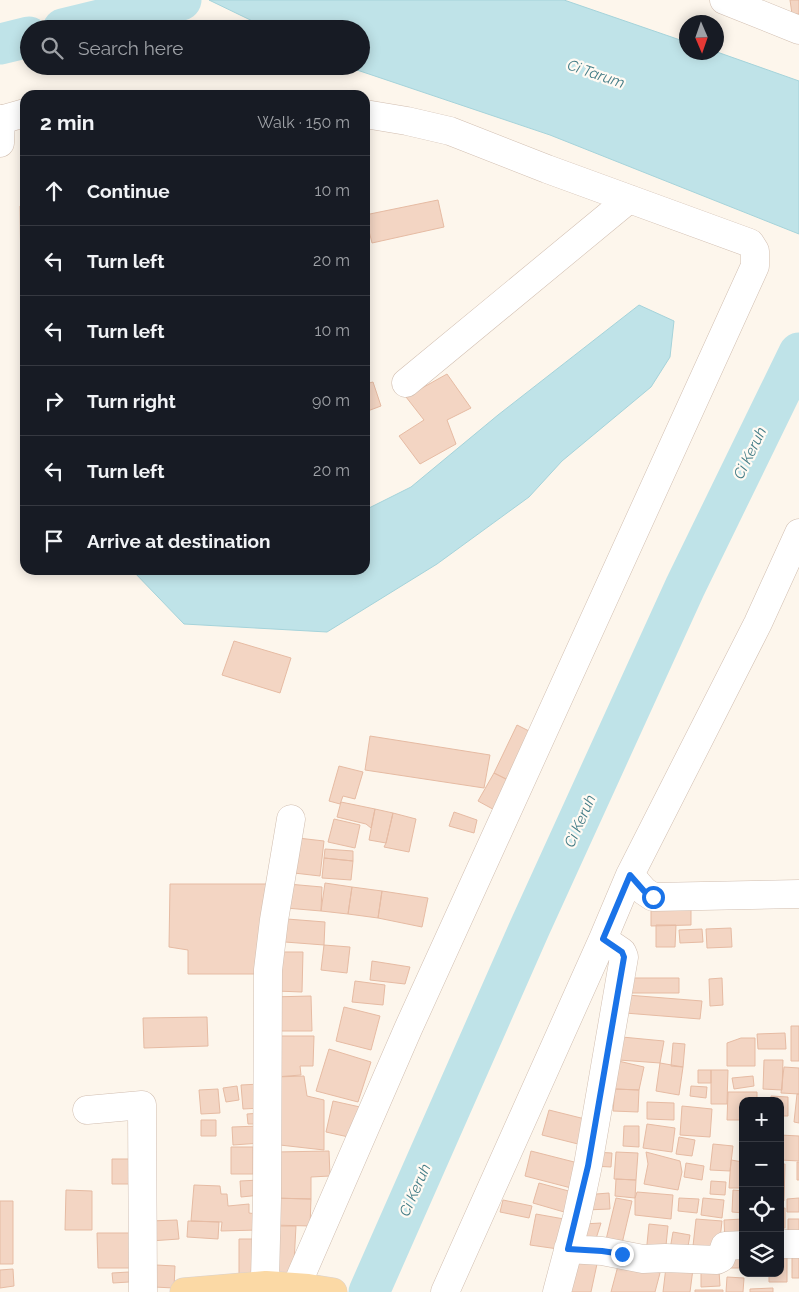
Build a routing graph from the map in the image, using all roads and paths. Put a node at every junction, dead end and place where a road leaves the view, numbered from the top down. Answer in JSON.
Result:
{"nodes":[{"id":1,"x":724,"y":0,"type":"edge"},
{"id":2,"x":799,"y":30,"type":"edge"},
{"id":3,"x":370,"y":115,"type":"edge"},
{"id":4,"x":629,"y":199,"type":"junction"},
{"id":5,"x":406,"y":383,"type":"dead end"},
{"id":6,"x":799,"y":533,"type":"edge"},
{"id":7,"x":291,"y":819,"type":"dead end"},
{"id":8,"x":630,"y":875,"type":"junction"},
{"id":9,"x":799,"y":894,"type":"edge"},
{"id":10,"x":603,"y":939,"type":"junction"},
{"id":11,"x":88,"y":1110,"type":"dead end"},
{"id":12,"x":784,"y":1244,"type":"edge"},
{"id":13,"x":799,"y":1244,"type":"edge"},
{"id":14,"x":739,"y":1245,"type":"edge"},
{"id":15,"x":568,"y":1249,"type":"junction"},
{"id":16,"x":296,"y":1288,"type":"edge"},
{"id":17,"x":143,"y":1292,"type":"edge"},
{"id":18,"x":184,"y":1292,"type":"edge"},
{"id":19,"x":445,"y":1292,"type":"edge"},
{"id":20,"x":557,"y":1292,"type":"edge"}],
"edges":[{"from":1,"to":2,"type":"street"},
{"from":3,"to":4,"type":"street"},
{"from":4,"to":5,"type":"street"},
{"from":4,"to":16,"type":"street"},
{"from":6,"to":8,"type":"street"},
{"from":7,"to":16,"type":"street"},
{"from":8,"to":9,"type":"street"},
{"from":8,"to":10,"type":"street"},
{"from":10,"to":15,"type":"street"},
{"from":10,"to":19,"type":"street"},
{"from":11,"to":17,"type":"street"},
{"from":12,"to":13,"type":"street"},
{"from":14,"to":15,"type":"street"},
{"from":15,"to":20,"type":"street"},
{"from":16,"to":18,"type":"main road"}]}
